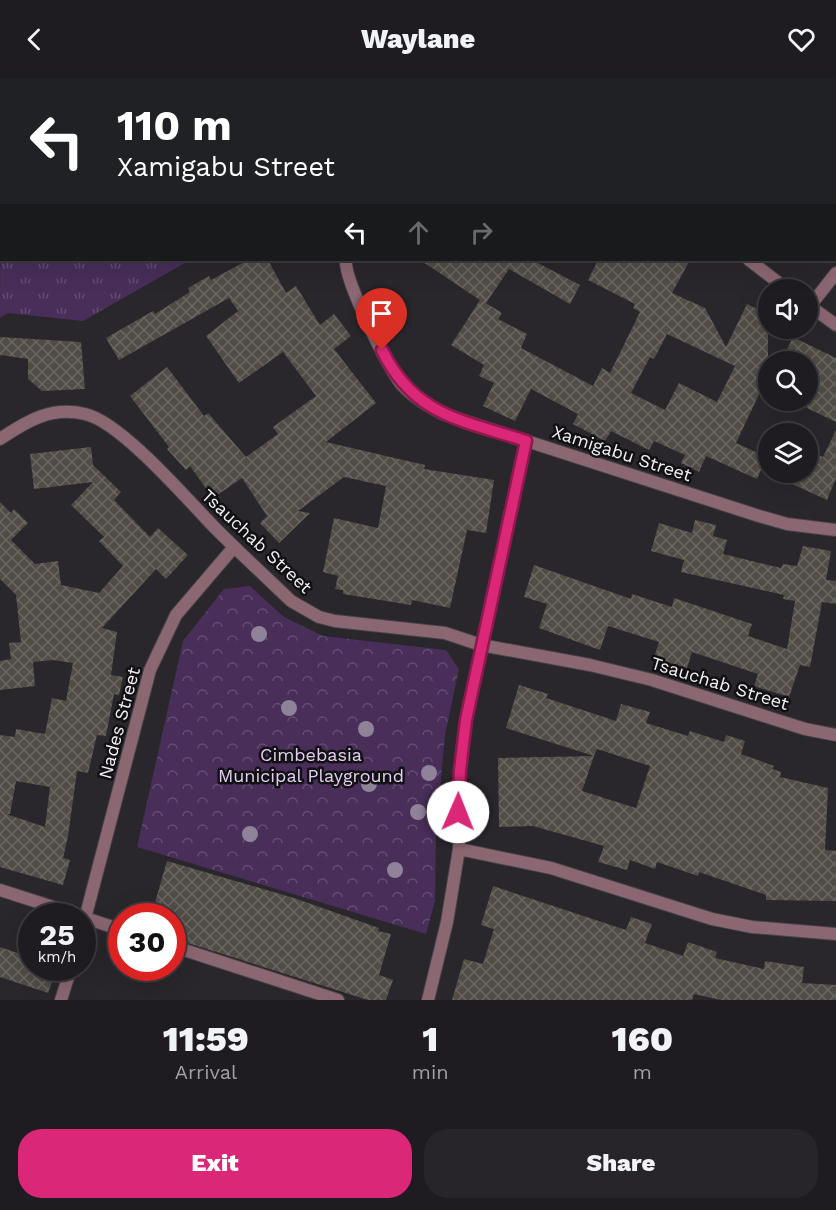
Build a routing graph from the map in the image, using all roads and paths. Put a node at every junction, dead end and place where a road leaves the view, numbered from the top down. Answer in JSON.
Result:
{"nodes":[{"id":1,"x":346,"y":261,"type":"edge"},
{"id":2,"x":749,"y":261,"type":"edge"},
{"id":3,"x":836,"y":273,"type":"edge"},
{"id":4,"x":773,"y":279,"type":"edge"},
{"id":5,"x":818,"y":294,"type":"edge"},
{"id":6,"x":818,"y":312,"type":"edge"},
{"id":7,"x":836,"y":325,"type":"edge"},
{"id":8,"x":0,"y":439,"type":"edge"},
{"id":9,"x":526,"y":441,"type":"junction"},
{"id":10,"x":836,"y":530,"type":"edge"},
{"id":11,"x":234,"y":547,"type":"junction"},
{"id":12,"x":481,"y":645,"type":"junction"},
{"id":13,"x":836,"y":735,"type":"edge"},
{"id":14,"x":459,"y":849,"type":"junction"},
{"id":15,"x":0,"y":890,"type":"edge"},
{"id":16,"x":36,"y":903,"type":"edge"},
{"id":17,"x":88,"y":903,"type":"edge"},
{"id":18,"x":836,"y":934,"type":"edge"},
{"id":19,"x":186,"y":951,"type":"edge"},
{"id":20,"x":67,"y":981,"type":"edge"},
{"id":21,"x":61,"y":1000,"type":"edge"},
{"id":22,"x":338,"y":1000,"type":"edge"},
{"id":23,"x":428,"y":1000,"type":"edge"}],
"edges":[{"from":1,"to":9,"type":"street","name":"Xamigabu Street"},
{"from":2,"to":4,"type":"street"},
{"from":3,"to":5,"type":"street"},
{"from":6,"to":7,"type":"street"},
{"from":8,"to":11,"type":"street","name":"Tsauchab Street"},
{"from":9,"to":10,"type":"street","name":"Xamigabu Street"},
{"from":9,"to":12,"type":"street"},
{"from":11,"to":12,"type":"street","name":"Tsauchab Street"},
{"from":11,"to":17,"type":"street","name":"Nades Street"},
{"from":12,"to":13,"type":"street","name":"Tsauchab Street"},
{"from":12,"to":14,"type":"street"},
{"from":14,"to":18,"type":"street"},
{"from":14,"to":23,"type":"street"},
{"from":15,"to":16,"type":"street"},
{"from":19,"to":22,"type":"street"},
{"from":20,"to":21,"type":"street"}]}
